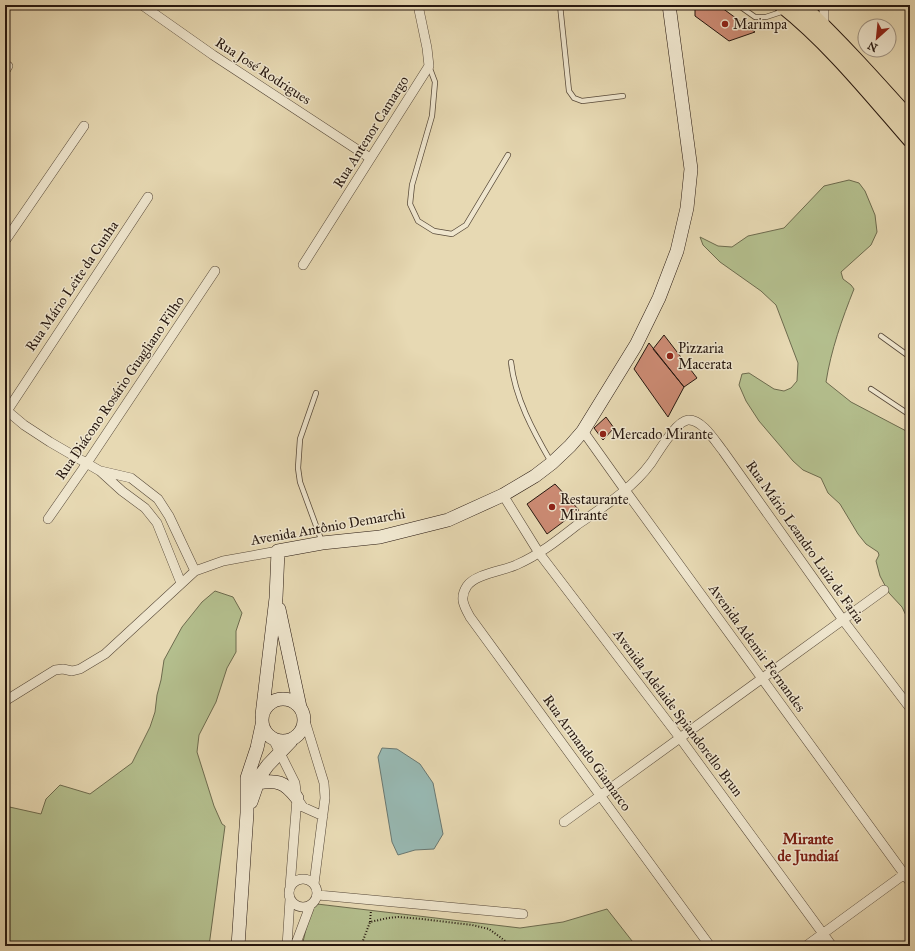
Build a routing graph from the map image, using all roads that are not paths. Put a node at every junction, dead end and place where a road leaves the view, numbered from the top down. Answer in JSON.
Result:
{"nodes":[{"id":1,"x":142,"y":5,"type":"edge"},
{"id":2,"x":418,"y":5,"type":"edge"},
{"id":3,"x":560,"y":5,"type":"edge"},
{"id":4,"x":669,"y":5,"type":"edge"},
{"id":5,"x":738,"y":5,"type":"edge"},
{"id":6,"x":802,"y":5,"type":"edge"},
{"id":7,"x":824,"y":5,"type":"edge"},
{"id":8,"x":784,"y":8,"type":"edge"},
{"id":9,"x":824,"y":25,"type":"junction"},
{"id":10,"x":429,"y":66,"type":"junction"},
{"id":11,"x":623,"y":96,"type":"dead end"},
{"id":12,"x":910,"y":119,"type":"edge"},
{"id":13,"x":84,"y":126,"type":"dead end"},
{"id":14,"x":910,"y":140,"type":"edge"},
{"id":15,"x":508,"y":155,"type":"dead end"},
{"id":16,"x":370,"y":158,"type":"junction"},
{"id":17,"x":148,"y":197,"type":"dead end"},
{"id":18,"x":5,"y":242,"type":"edge"},
{"id":19,"x":303,"y":265,"type":"dead end"},
{"id":20,"x":215,"y":271,"type":"dead end"},
{"id":21,"x":881,"y":336,"type":"dead end"},
{"id":22,"x":910,"y":357,"type":"edge"},
{"id":23,"x":511,"y":362,"type":"dead end"},
{"id":24,"x":871,"y":389,"type":"dead end"},
{"id":25,"x":316,"y":393,"type":"dead end"},
{"id":26,"x":6,"y":410,"type":"edge"},
{"id":27,"x":910,"y":415,"type":"edge"},
{"id":28,"x":583,"y":431,"type":"junction"},
{"id":29,"x":87,"y":463,"type":"junction"},
{"id":30,"x":552,"y":463,"type":"junction"},
{"id":31,"x":100,"y":471,"type":"junction"},
{"id":32,"x":625,"y":490,"type":"junction"},
{"id":33,"x":503,"y":495,"type":"junction"},
{"id":34,"x":48,"y":519,"type":"dead end"},
{"id":35,"x":322,"y":544,"type":"junction"},
{"id":36,"x":278,"y":552,"type":"junction"},
{"id":37,"x":539,"y":553,"type":"junction"},
{"id":38,"x":195,"y":571,"type":"junction"},
{"id":39,"x":181,"y":583,"type":"junction"},
{"id":40,"x":884,"y":590,"type":"dead end"},
{"id":41,"x":276,"y":598,"type":"junction"},
{"id":42,"x":843,"y":620,"type":"junction"},
{"id":43,"x":762,"y":678,"type":"junction"},
{"id":44,"x":5,"y":701,"type":"edge"},
{"id":45,"x":300,"y":707,"type":"junction"},
{"id":46,"x":910,"y":708,"type":"edge"},
{"id":47,"x":262,"y":720,"type":"junction"},
{"id":48,"x":305,"y":722,"type":"junction"},
{"id":49,"x":680,"y":738,"type":"junction"},
{"id":50,"x":273,"y":739,"type":"junction"},
{"id":51,"x":291,"y":741,"type":"junction"},
{"id":52,"x":280,"y":753,"type":"junction"},
{"id":53,"x":257,"y":783,"type":"junction"},
{"id":54,"x":601,"y":796,"type":"junction"},
{"id":55,"x":297,"y":798,"type":"junction"},
{"id":56,"x":247,"y":813,"type":"junction"},
{"id":57,"x":323,"y":816,"type":"junction"},
{"id":58,"x":564,"y":822,"type":"dead end"},
{"id":59,"x":908,"y":875,"type":"edge"},
{"id":60,"x":314,"y":884,"type":"junction"},
{"id":61,"x":290,"y":887,"type":"junction"},
{"id":62,"x":318,"y":895,"type":"junction"},
{"id":63,"x":290,"y":899,"type":"junction"},
{"id":64,"x":310,"y":906,"type":"junction"},
{"id":65,"x":523,"y":914,"type":"dead end"},
{"id":66,"x":823,"y":933,"type":"junction"},
{"id":67,"x":238,"y":946,"type":"edge"},
{"id":68,"x":287,"y":946,"type":"edge"},
{"id":69,"x":295,"y":946,"type":"edge"},
{"id":70,"x":710,"y":946,"type":"edge"},
{"id":71,"x":806,"y":946,"type":"edge"},
{"id":72,"x":832,"y":946,"type":"edge"}],
"edges":[{"from":1,"to":16,"type":"street","name":"Rua José Rodrigues"},
{"from":2,"to":10,"type":"street"},
{"from":3,"to":11,"type":"lane"},
{"from":4,"to":28,"type":"street","name":"Avenida Antônio Demarchi"},
{"from":5,"to":8,"type":"lane"},
{"from":6,"to":9,"type":"main road"},
{"from":7,"to":9,"type":"street"},
{"from":8,"to":14,"type":"main road"},
{"from":9,"to":12,"type":"main road"},
{"from":10,"to":15,"type":"lane"},
{"from":10,"to":16,"type":"street","name":"Rua Antenor Camargo"},
{"from":13,"to":18,"type":"street"},
{"from":16,"to":19,"type":"street","name":"Rua Antenor Camargo"},
{"from":17,"to":26,"type":"street","name":"Rua Mário Leite da Cunha"},
{"from":20,"to":29,"type":"street","name":"Rua Diácono Rosário Guagliano Filho"},
{"from":21,"to":22,"type":"lane"},
{"from":23,"to":30,"type":"lane"},
{"from":24,"to":27,"type":"lane"},
{"from":25,"to":35,"type":"lane"},
{"from":26,"to":29,"type":"street"},
{"from":28,"to":30,"type":"street","name":"Avenida Antônio Demarchi"},
{"from":28,"to":32,"type":"street","name":"Avenida Ademir Fernandes"},
{"from":29,"to":31,"type":"street"},
{"from":29,"to":34,"type":"street","name":"Rua Diácono Rosário Guagliano Filho"},
{"from":30,"to":33,"type":"street","name":"Avenida Antônio Demarchi"},
{"from":31,"to":38,"type":"street"},
{"from":31,"to":39,"type":"street"},
{"from":32,"to":37,"type":"street"},
{"from":32,"to":42,"type":"street","name":"Rua Mário Leandro Luiz de Faria"},
{"from":32,"to":43,"type":"street","name":"Avenida Ademir Fernandes"},
{"from":33,"to":35,"type":"street","name":"Avenida Antônio Demarchi"},
{"from":33,"to":37,"type":"street","name":"Avenida Adelaide Spiandorello Brun"},
{"from":35,"to":36,"type":"street","name":"Avenida Antônio Demarchi"},
{"from":36,"to":38,"type":"street","name":"Avenida Antônio Demarchi"},
{"from":36,"to":41,"type":"street"},
{"from":37,"to":49,"type":"street","name":"Avenida Adelaide Spiandorello Brun"},
{"from":37,"to":54,"type":"street","name":"Rua Armando Giamarco"},
{"from":38,"to":39,"type":"street","name":"Avenida Antônio Demarchi"},
{"from":39,"to":44,"type":"street","name":"Avenida Antônio Demarchi"},
{"from":40,"to":42,"type":"street"},
{"from":41,"to":45,"type":"street"},
{"from":41,"to":47,"type":"street"},
{"from":42,"to":43,"type":"street"},
{"from":42,"to":46,"type":"street","name":"Rua Mário Leandro Luiz de Faria"},
{"from":43,"to":49,"type":"street"},
{"from":43,"to":59,"type":"street","name":"Avenida Ademir Fernandes"},
{"from":45,"to":47,"type":"street"},
{"from":45,"to":48,"type":"street"},
{"from":47,"to":50,"type":"street"},
{"from":47,"to":56,"type":"street"},
{"from":48,"to":51,"type":"street"},
{"from":48,"to":57,"type":"street"},
{"from":49,"to":54,"type":"street"},
{"from":49,"to":66,"type":"street","name":"Avenida Adelaide Spiandorello Brun"},
{"from":50,"to":51,"type":"street"},
{"from":50,"to":52,"type":"street"},
{"from":51,"to":52,"type":"street"},
{"from":52,"to":53,"type":"street"},
{"from":52,"to":55,"type":"street"},
{"from":53,"to":55,"type":"street"},
{"from":53,"to":56,"type":"street"},
{"from":54,"to":58,"type":"street"},
{"from":54,"to":70,"type":"street","name":"Rua Armando Giamarco"},
{"from":55,"to":57,"type":"street"},
{"from":55,"to":61,"type":"street"},
{"from":56,"to":67,"type":"street"},
{"from":57,"to":60,"type":"street"},
{"from":59,"to":66,"type":"street"},
{"from":60,"to":61,"type":"street"},
{"from":60,"to":62,"type":"street"},
{"from":61,"to":63,"type":"street"},
{"from":62,"to":64,"type":"street"},
{"from":62,"to":65,"type":"street"},
{"from":63,"to":64,"type":"street"},
{"from":63,"to":68,"type":"street"},
{"from":64,"to":69,"type":"street"},
{"from":66,"to":71,"type":"street"},
{"from":66,"to":72,"type":"street","name":"Avenida Adelaide Spiandorello Brun"}]}
